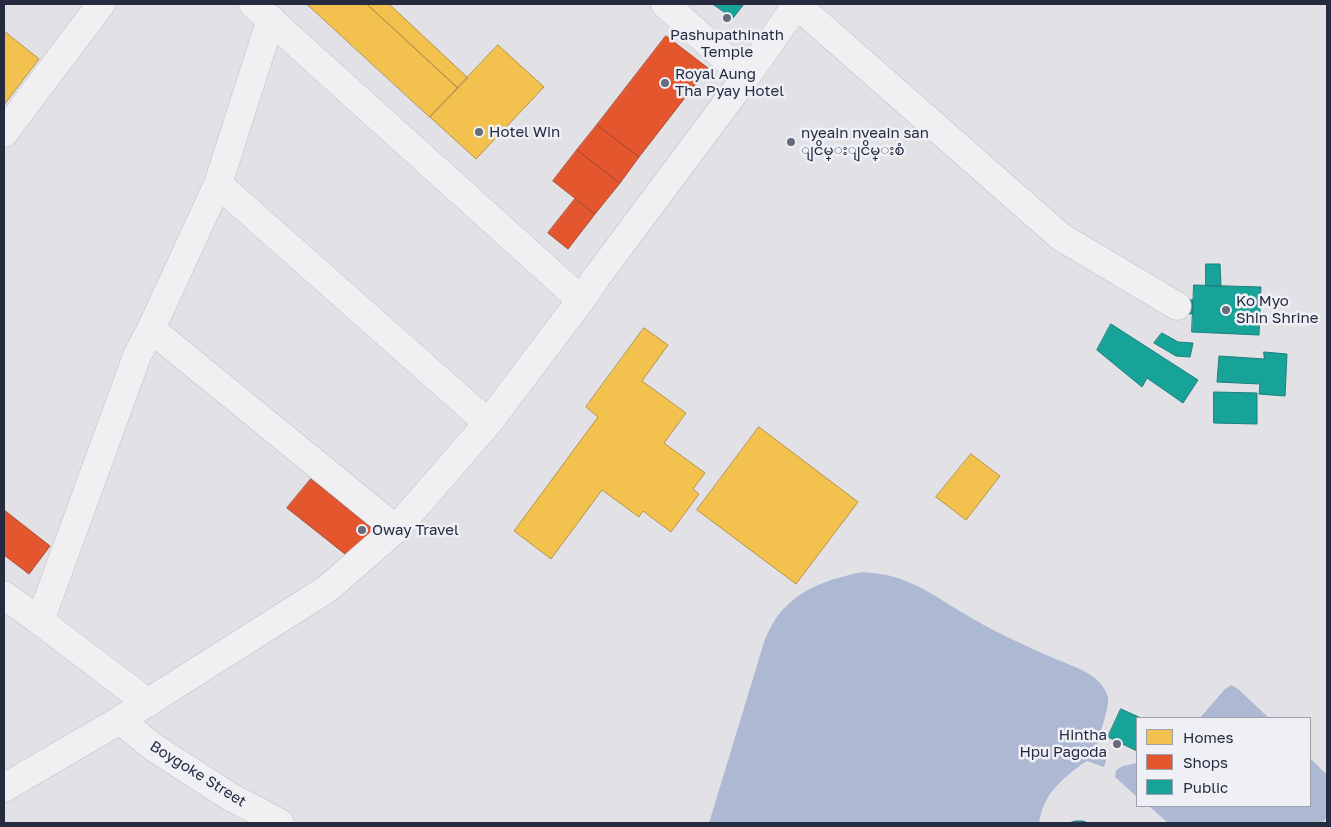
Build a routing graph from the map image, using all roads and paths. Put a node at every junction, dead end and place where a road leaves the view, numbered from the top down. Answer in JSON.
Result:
{"nodes":[{"id":1,"x":101,"y":4,"type":"edge"},
{"id":2,"x":665,"y":4,"type":"edge"},
{"id":3,"x":797,"y":4,"type":"edge"},
{"id":4,"x":262,"y":12,"type":"edge"},
{"id":5,"x":746,"y":77,"type":"junction"},
{"id":6,"x":4,"y":133,"type":"edge"},
{"id":7,"x":218,"y":184,"type":"junction"},
{"id":8,"x":581,"y":300,"type":"junction"},
{"id":9,"x":1177,"y":306,"type":"dead end"},
{"id":10,"x":152,"y":329,"type":"junction"},
{"id":11,"x":488,"y":424,"type":"junction"},
{"id":12,"x":396,"y":529,"type":"junction"},
{"id":13,"x":4,"y":595,"type":"edge"},
{"id":14,"x":40,"y":621,"type":"junction"},
{"id":15,"x":148,"y":703,"type":"junction"},
{"id":16,"x":120,"y":720,"type":"junction"},
{"id":17,"x":4,"y":788,"type":"edge"},
{"id":18,"x":280,"y":823,"type":"edge"}],
"edges":[{"from":1,"to":6,"type":"street"},
{"from":2,"to":5,"type":"street"},
{"from":3,"to":5,"type":"street"},
{"from":3,"to":9,"type":"street"},
{"from":4,"to":7,"type":"street"},
{"from":4,"to":8,"type":"street"},
{"from":5,"to":8,"type":"street"},
{"from":7,"to":10,"type":"street"},
{"from":7,"to":11,"type":"street"},
{"from":8,"to":11,"type":"street"},
{"from":10,"to":12,"type":"street"},
{"from":10,"to":14,"type":"street"},
{"from":11,"to":12,"type":"street"},
{"from":12,"to":15,"type":"street"},
{"from":13,"to":14,"type":"street"},
{"from":14,"to":15,"type":"street"},
{"from":15,"to":16,"type":"street"},
{"from":16,"to":17,"type":"street"},
{"from":16,"to":18,"type":"street","name":"Boygoke Street"}]}
